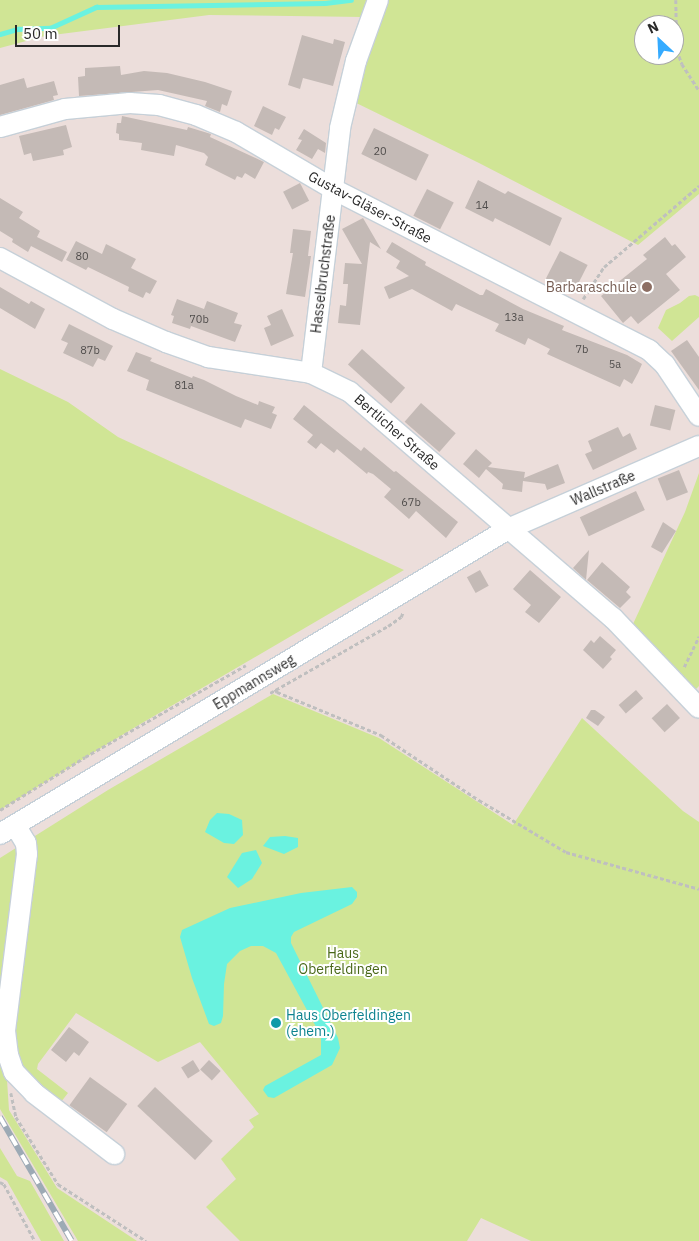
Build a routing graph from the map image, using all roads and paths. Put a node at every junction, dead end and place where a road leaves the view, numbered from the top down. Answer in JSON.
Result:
{"nodes":[{"id":1,"x":676,"y":0,"type":"edge"},
{"id":2,"x":375,"y":8,"type":"edge"},
{"id":3,"x":699,"y":90,"type":"edge"},
{"id":4,"x":0,"y":127,"type":"edge"},
{"id":5,"x":699,"y":186,"type":"edge"},
{"id":6,"x":333,"y":189,"type":"junction"},
{"id":7,"x":0,"y":258,"type":"edge"},
{"id":8,"x":575,"y":311,"type":"junction"},
{"id":9,"x":311,"y":373,"type":"junction"},
{"id":10,"x":699,"y":416,"type":"edge"},
{"id":11,"x":699,"y":446,"type":"edge"},
{"id":12,"x":508,"y":529,"type":"junction"},
{"id":13,"x":699,"y":636,"type":"edge"},
{"id":14,"x":266,"y":675,"type":"junction"},
{"id":15,"x":674,"y":682,"type":"junction"},
{"id":16,"x":699,"y":708,"type":"edge"},
{"id":17,"x":7,"y":829,"type":"edge"},
{"id":18,"x":699,"y":889,"type":"edge"},
{"id":19,"x":14,"y":1072,"type":"junction"},
{"id":20,"x":114,"y":1154,"type":"dead end"},
{"id":21,"x":0,"y":1182,"type":"edge"},
{"id":22,"x":35,"y":1241,"type":"edge"},
{"id":23,"x":146,"y":1241,"type":"edge"}],
"edges":[{"from":1,"to":3,"type":"path"},
{"from":2,"to":6,"type":"street","name":"Hasselbruchstraße"},
{"from":4,"to":6,"type":"street","name":"Gustav-Gläser-Straße"},
{"from":5,"to":8,"type":"path"},
{"from":6,"to":8,"type":"street","name":"Gustav-Gläser-Straße"},
{"from":6,"to":9,"type":"street","name":"Hasselbruchstraße"},
{"from":7,"to":9,"type":"street","name":"Bertlicher Straße"},
{"from":8,"to":10,"type":"street","name":"Gustav-Gläser-Straße"},
{"from":9,"to":12,"type":"street","name":"Bertlicher Straße"},
{"from":11,"to":12,"type":"street","name":"Wallstraße"},
{"from":12,"to":14,"type":"street","name":"Eppmannsweg"},
{"from":12,"to":15,"type":"street","name":"Bertlicher Straße"},
{"from":13,"to":15,"type":"path"},
{"from":14,"to":17,"type":"street","name":"Eppmannsweg"},
{"from":14,"to":18,"type":"path"},
{"from":15,"to":16,"type":"street","name":"Bertlicher Straße"},
{"from":17,"to":19,"type":"street"},
{"from":19,"to":20,"type":"street"},
{"from":19,"to":23,"type":"path"},
{"from":21,"to":22,"type":"path"}]}
